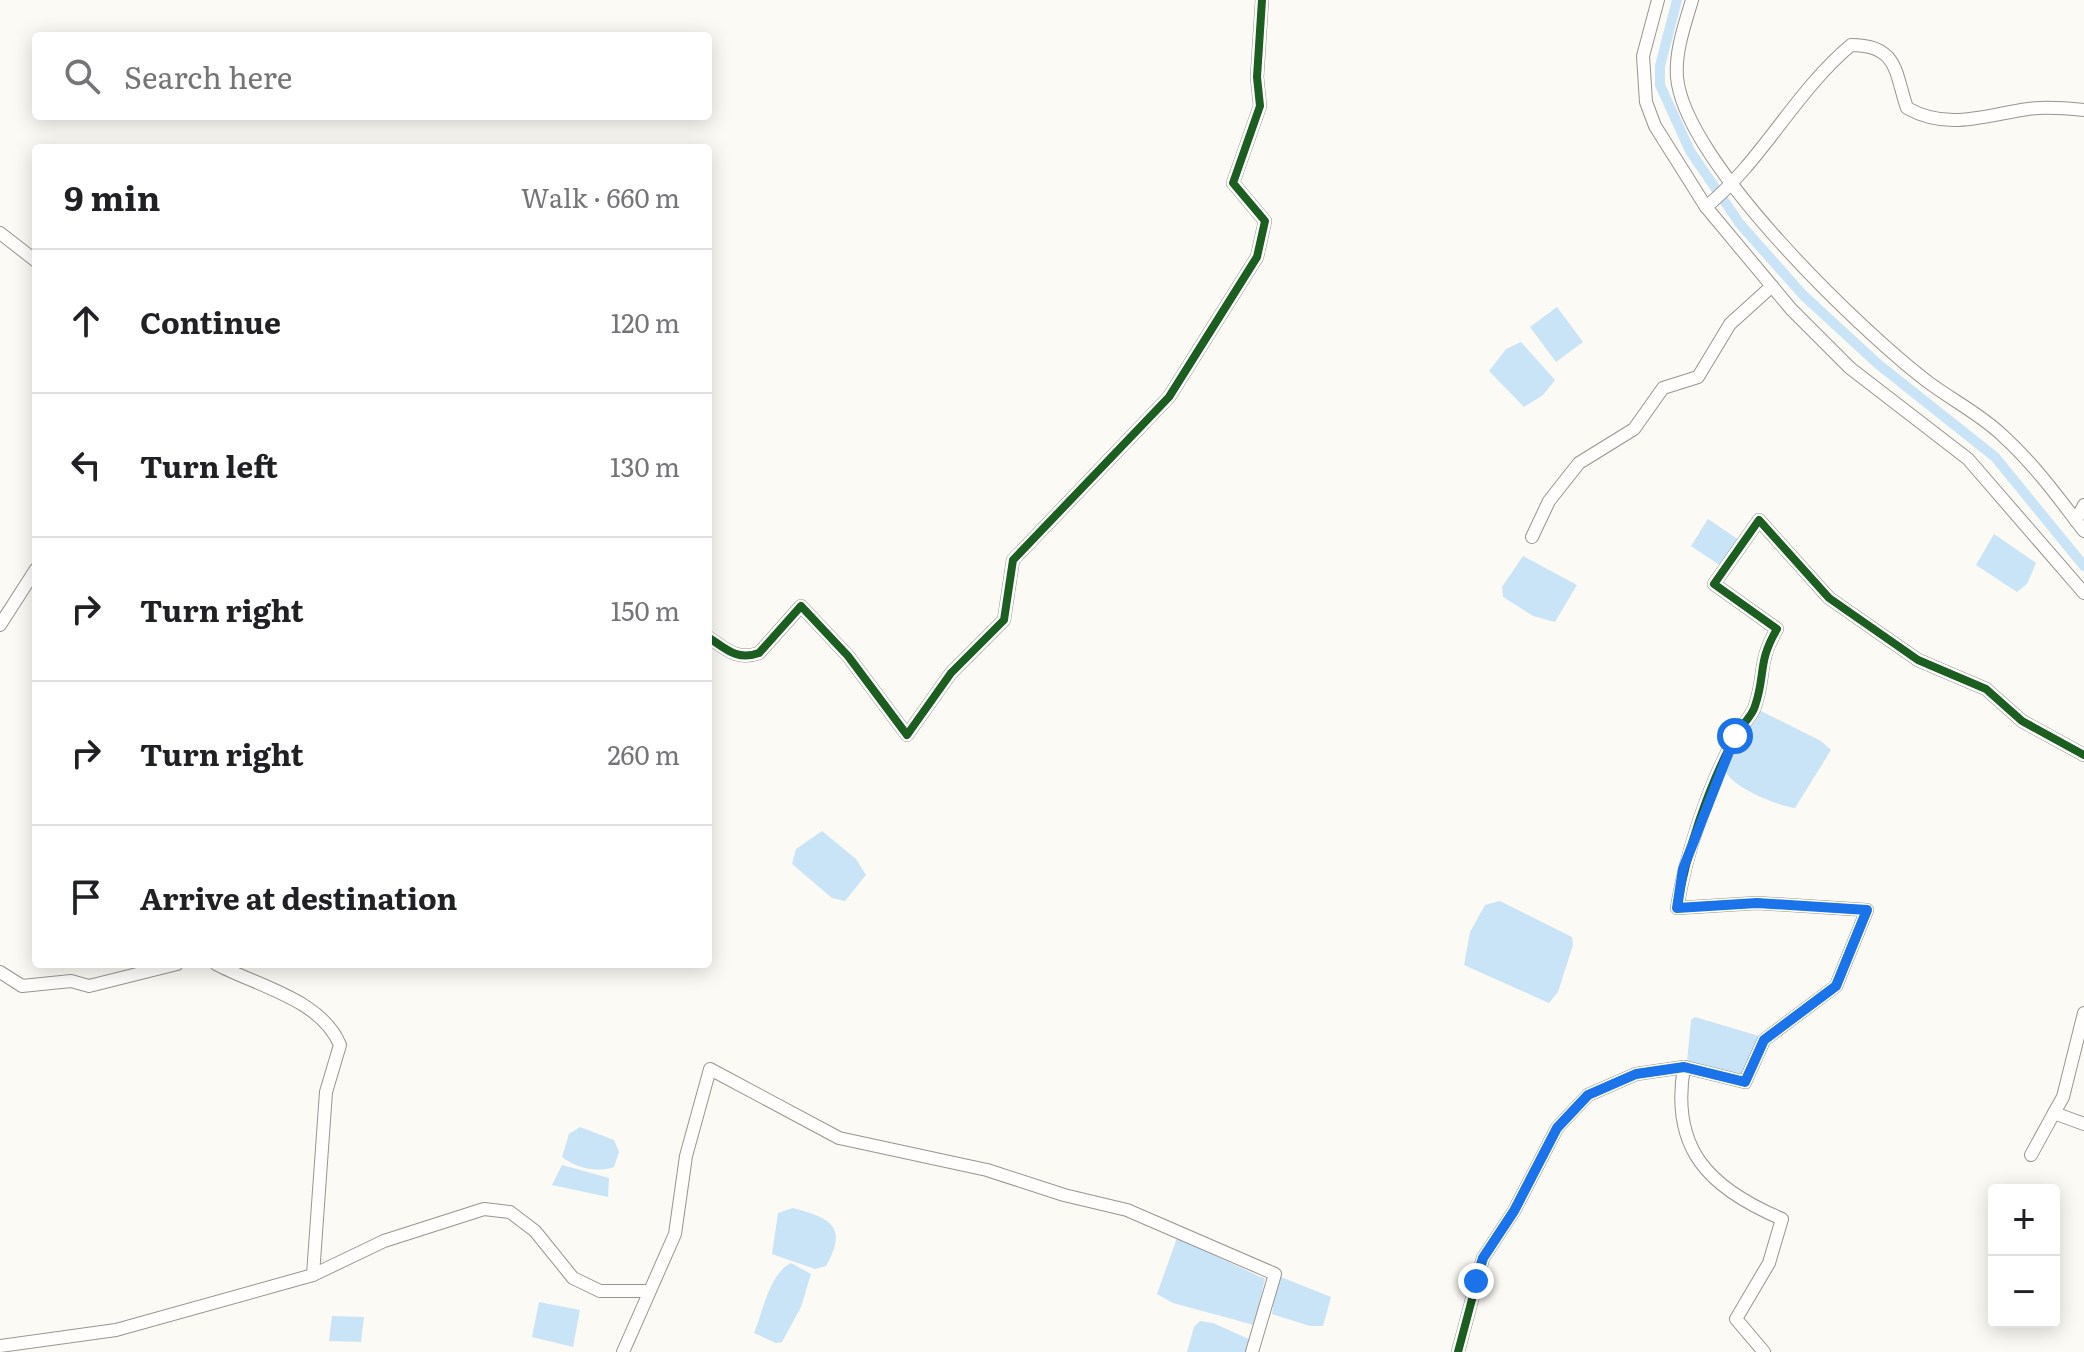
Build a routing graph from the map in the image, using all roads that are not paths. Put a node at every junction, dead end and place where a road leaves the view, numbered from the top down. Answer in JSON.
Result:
{"nodes":[{"id":1,"x":1262,"y":0,"type":"edge"},
{"id":2,"x":1658,"y":0,"type":"edge"},
{"id":3,"x":1692,"y":0,"type":"edge"},
{"id":4,"x":2084,"y":110,"type":"edge"},
{"id":5,"x":1733,"y":185,"type":"junction"},
{"id":6,"x":1706,"y":207,"type":"junction"},
{"id":7,"x":0,"y":233,"type":"edge"},
{"id":8,"x":32,"y":258,"type":"edge"},
{"id":9,"x":1772,"y":286,"type":"junction"},
{"id":10,"x":2084,"y":505,"type":"edge"},
{"id":11,"x":2080,"y":526,"type":"edge"},
{"id":12,"x":1532,"y":537,"type":"dead end"},
{"id":13,"x":32,"y":575,"type":"edge"},
{"id":14,"x":2084,"y":593,"type":"edge"},
{"id":15,"x":0,"y":625,"type":"edge"},
{"id":16,"x":712,"y":640,"type":"edge"},
{"id":17,"x":2084,"y":755,"type":"edge"},
{"id":18,"x":161,"y":968,"type":"edge"},
{"id":19,"x":225,"y":968,"type":"edge"},
{"id":20,"x":0,"y":972,"type":"edge"},
{"id":21,"x":2084,"y":1013,"type":"edge"},
{"id":22,"x":1684,"y":1067,"type":"junction"},
{"id":23,"x":2054,"y":1113,"type":"junction"},
{"id":24,"x":2084,"y":1124,"type":"edge"},
{"id":25,"x":2031,"y":1155,"type":"dead end"},
{"id":26,"x":313,"y":1275,"type":"junction"},
{"id":27,"x":649,"y":1291,"type":"junction"},
{"id":28,"x":0,"y":1346,"type":"edge"},
{"id":29,"x":623,"y":1352,"type":"edge"},
{"id":30,"x":1252,"y":1352,"type":"edge"},
{"id":31,"x":1458,"y":1352,"type":"edge"},
{"id":32,"x":1764,"y":1352,"type":"edge"}],
"edges":[{"from":1,"to":16,"type":"street"},
{"from":2,"to":6,"type":"street"},
{"from":3,"to":5,"type":"street"},
{"from":4,"to":5,"type":"street"},
{"from":5,"to":6,"type":"street"},
{"from":5,"to":11,"type":"street"},
{"from":6,"to":9,"type":"street"},
{"from":7,"to":8,"type":"street"},
{"from":9,"to":12,"type":"street"},
{"from":9,"to":14,"type":"street"},
{"from":10,"to":11,"type":"street"},
{"from":13,"to":15,"type":"street"},
{"from":17,"to":22,"type":"street"},
{"from":18,"to":20,"type":"street"},
{"from":19,"to":26,"type":"street"},
{"from":21,"to":23,"type":"street"},
{"from":22,"to":31,"type":"street"},
{"from":22,"to":32,"type":"street"},
{"from":23,"to":24,"type":"street"},
{"from":23,"to":25,"type":"street"},
{"from":26,"to":27,"type":"street"},
{"from":26,"to":28,"type":"street"},
{"from":27,"to":29,"type":"street"},
{"from":27,"to":30,"type":"street"}]}
